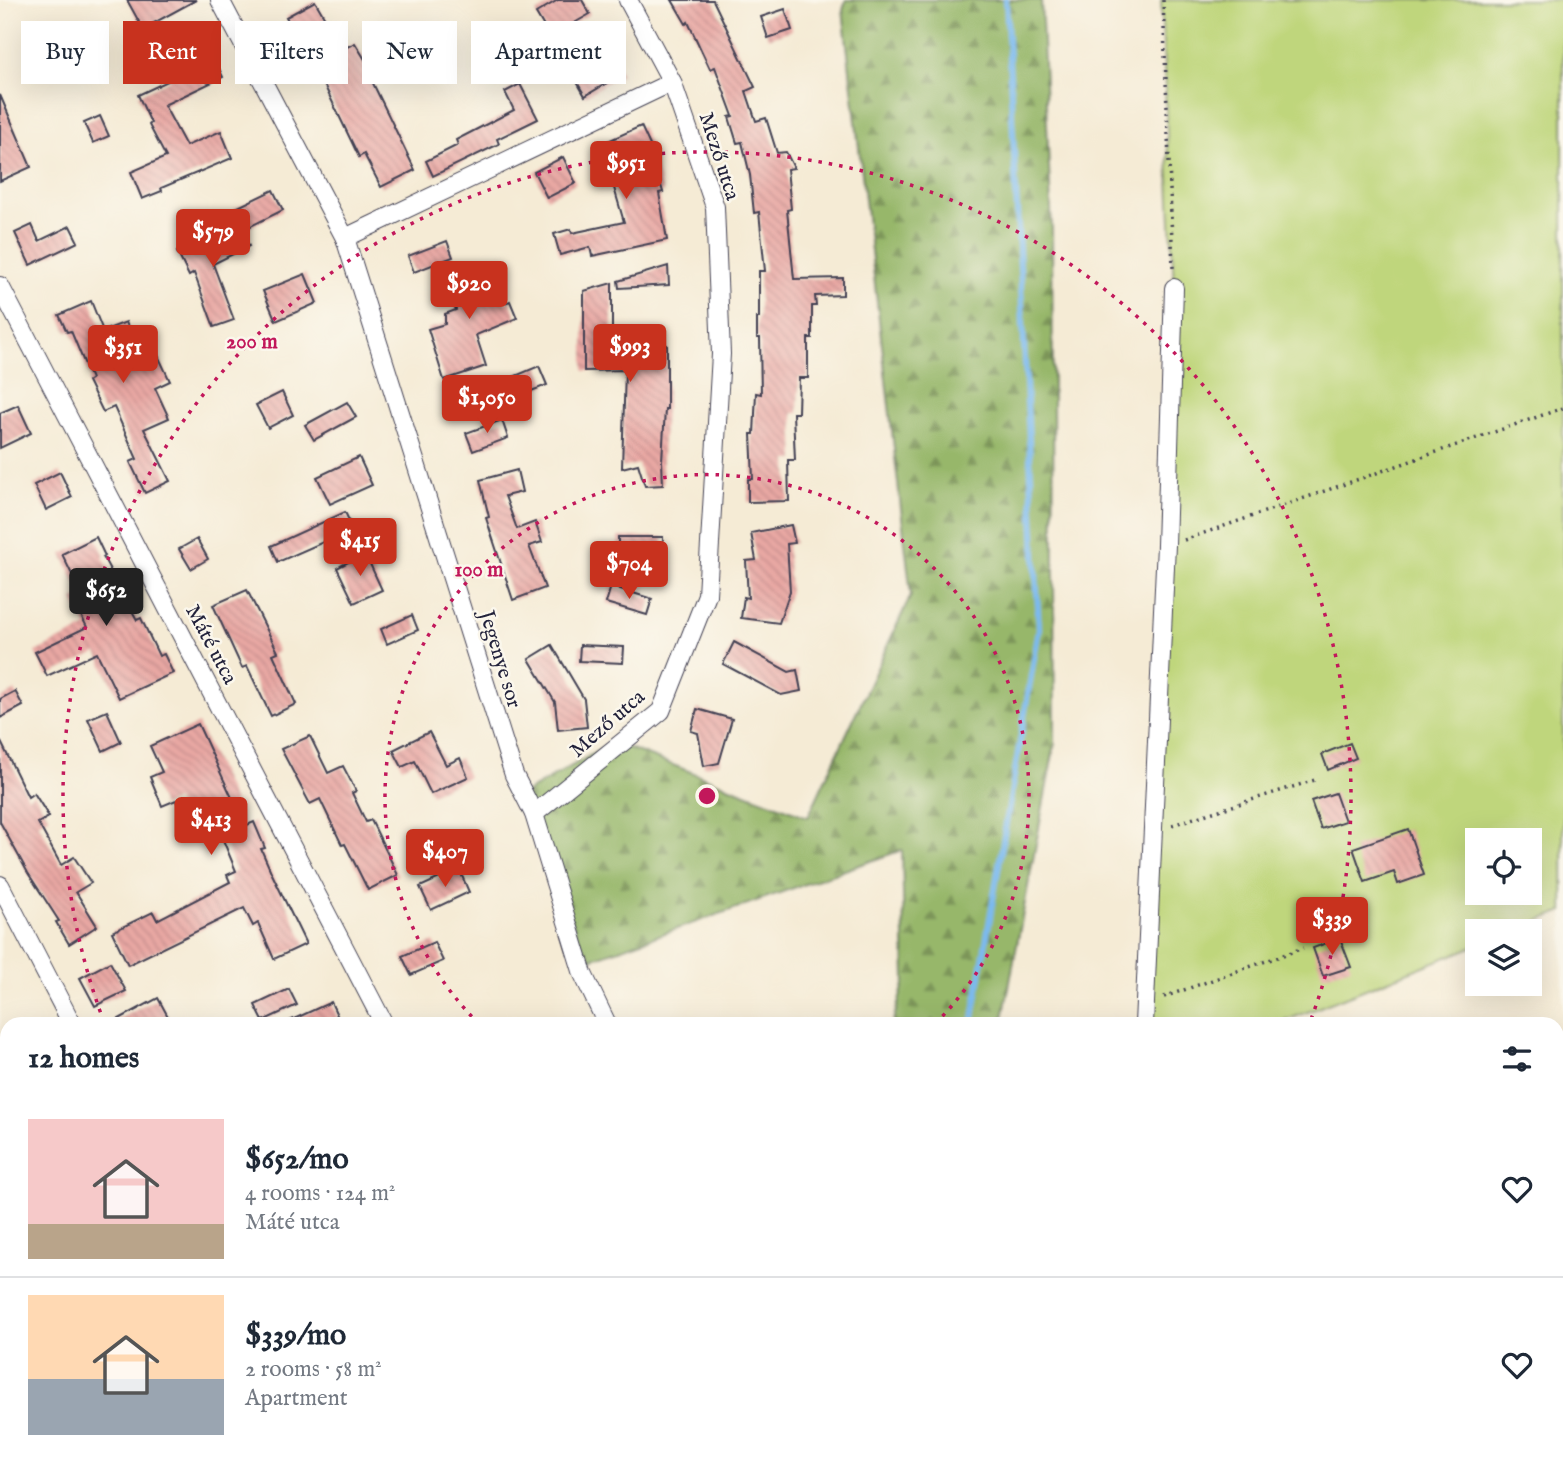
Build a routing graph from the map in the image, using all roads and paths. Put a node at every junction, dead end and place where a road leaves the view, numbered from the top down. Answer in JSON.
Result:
{"nodes":[{"id":1,"x":220,"y":0,"type":"edge"},
{"id":2,"x":628,"y":0,"type":"edge"},
{"id":3,"x":1163,"y":0,"type":"edge"},
{"id":4,"x":672,"y":82,"type":"junction"},
{"id":5,"x":345,"y":238,"type":"junction"},
{"id":6,"x":0,"y":286,"type":"edge"},
{"id":7,"x":1174,"y":288,"type":"joint"},
{"id":8,"x":1563,"y":408,"type":"edge"},
{"id":9,"x":1166,"y":545,"type":"junction"},
{"id":10,"x":1318,"y":779,"type":"dead end"},
{"id":11,"x":534,"y":814,"type":"junction"},
{"id":12,"x":1153,"y":831,"type":"junction"},
{"id":13,"x":0,"y":885,"type":"edge"},
{"id":14,"x":1303,"y":948,"type":"dead end"},
{"id":15,"x":1145,"y":1003,"type":"junction"},
{"id":16,"x":68,"y":1017,"type":"edge"},
{"id":17,"x":380,"y":1017,"type":"edge"},
{"id":18,"x":604,"y":1017,"type":"edge"},
{"id":19,"x":1144,"y":1017,"type":"edge"}],
"edges":[{"from":1,"to":5,"type":"street","name":"Jegenye sor"},
{"from":2,"to":4,"type":"street","name":"Mező utca"},
{"from":3,"to":7,"type":"path"},
{"from":4,"to":5,"type":"street"},
{"from":4,"to":11,"type":"street","name":"Mező utca"},
{"from":5,"to":11,"type":"street","name":"Jegenye sor"},
{"from":6,"to":17,"type":"street","name":"Máté utca"},
{"from":7,"to":9,"type":"street"},
{"from":8,"to":9,"type":"path"},
{"from":9,"to":12,"type":"street"},
{"from":10,"to":12,"type":"path"},
{"from":11,"to":18,"type":"street","name":"Jegenye sor"},
{"from":12,"to":15,"type":"street"},
{"from":13,"to":16,"type":"street"},
{"from":14,"to":15,"type":"path"},
{"from":15,"to":19,"type":"street"}]}
